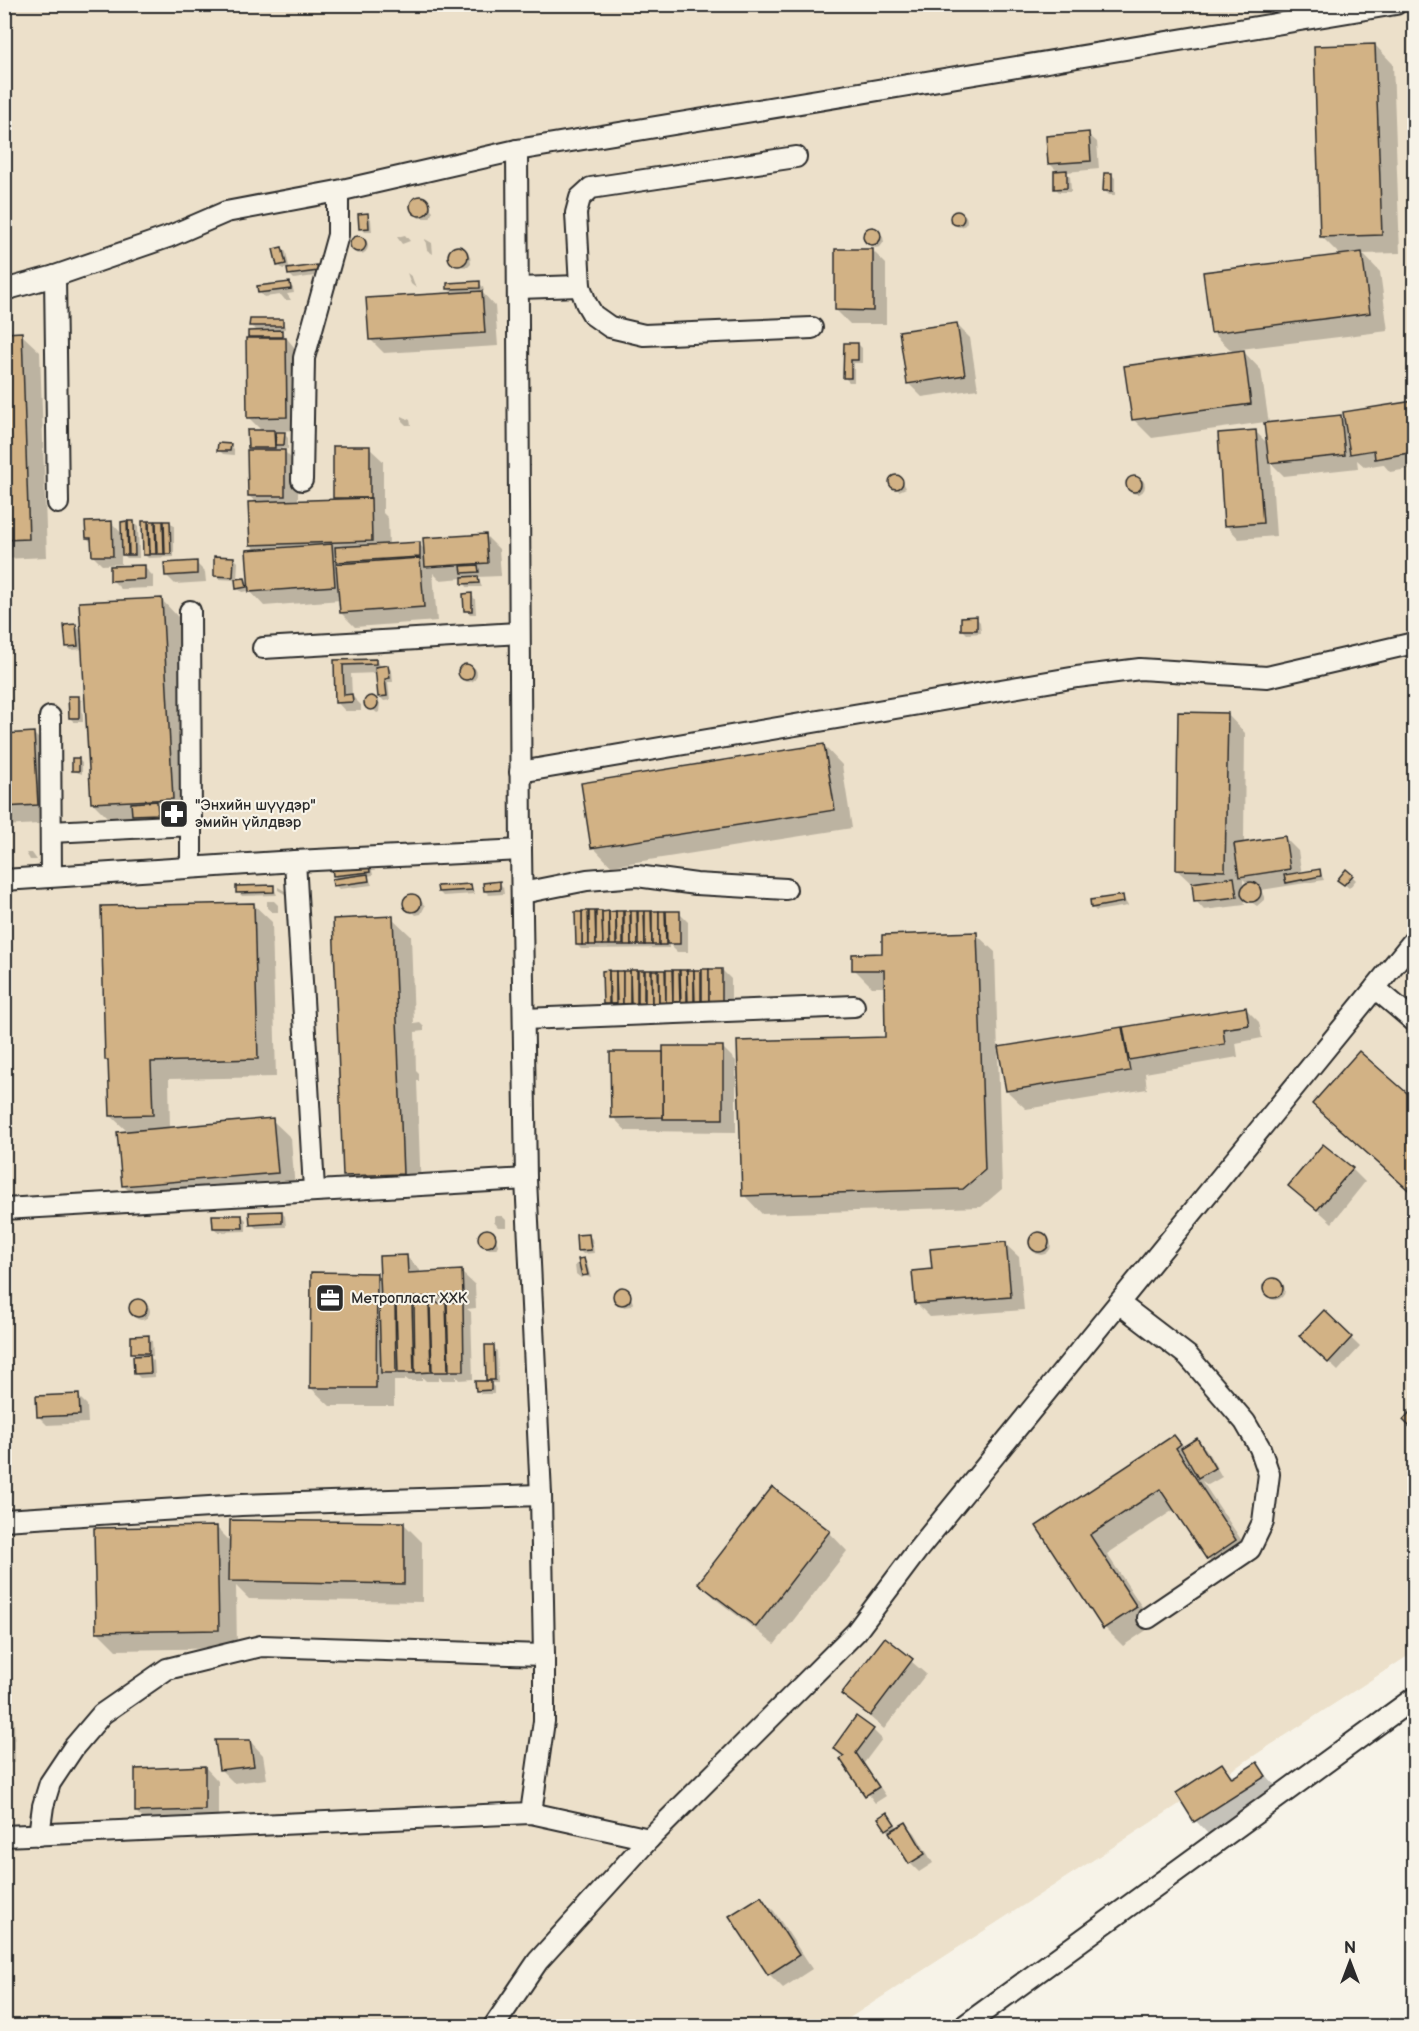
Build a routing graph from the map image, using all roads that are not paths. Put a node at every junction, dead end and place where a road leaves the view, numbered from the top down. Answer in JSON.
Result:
{"nodes":[{"id":1,"x":1396,"y":4,"type":"edge"},
{"id":2,"x":517,"y":150,"type":"junction"},
{"id":3,"x":796,"y":158,"type":"dead end"},
{"id":4,"x":338,"y":190,"type":"junction"},
{"id":5,"x":55,"y":276,"type":"junction"},
{"id":6,"x":580,"y":286,"type":"junction"},
{"id":7,"x":518,"y":288,"type":"junction"},
{"id":8,"x":4,"y":290,"type":"edge"},
{"id":9,"x":812,"y":328,"type":"dead end"},
{"id":10,"x":302,"y":480,"type":"dead end"},
{"id":11,"x":58,"y":503,"type":"dead end"},
{"id":12,"x":190,"y":611,"type":"dead end"},
{"id":13,"x":519,"y":633,"type":"junction"},
{"id":14,"x":1414,"y":643,"type":"edge"},
{"id":15,"x":262,"y":648,"type":"dead end"},
{"id":16,"x":50,"y":717,"type":"dead end"},
{"id":17,"x":520,"y":772,"type":"junction"},
{"id":18,"x":191,"y":825,"type":"junction"},
{"id":19,"x":51,"y":832,"type":"junction"},
{"id":20,"x":520,"y":850,"type":"junction"},
{"id":21,"x":295,"y":861,"type":"junction"},
{"id":22,"x":191,"y":867,"type":"junction"},
{"id":23,"x":51,"y":876,"type":"junction"},
{"id":24,"x":4,"y":880,"type":"edge"},
{"id":25,"x":786,"y":889,"type":"dead end"},
{"id":26,"x":522,"y":893,"type":"junction"},
{"id":27,"x":1414,"y":940,"type":"edge"},
{"id":28,"x":1375,"y":988,"type":"junction"},
{"id":29,"x":854,"y":1006,"type":"dead end"},
{"id":30,"x":524,"y":1019,"type":"junction"},
{"id":31,"x":1414,"y":1021,"type":"edge"},
{"id":32,"x":526,"y":1179,"type":"junction"},
{"id":33,"x":314,"y":1189,"type":"junction"},
{"id":34,"x":4,"y":1209,"type":"edge"},
{"id":35,"x":1120,"y":1304,"type":"junction"},
{"id":36,"x":542,"y":1495,"type":"junction"},
{"id":37,"x":4,"y":1520,"type":"edge"},
{"id":38,"x":1148,"y":1618,"type":"dead end"},
{"id":39,"x":544,"y":1655,"type":"junction"},
{"id":40,"x":1414,"y":1698,"type":"edge"},
{"id":41,"x":531,"y":1813,"type":"junction"},
{"id":42,"x":39,"y":1835,"type":"junction"},
{"id":43,"x":4,"y":1836,"type":"edge"},
{"id":44,"x":649,"y":1839,"type":"junction"},
{"id":45,"x":494,"y":2026,"type":"edge"},
{"id":46,"x":964,"y":2026,"type":"edge"}],
"edges":[{"from":1,"to":2,"type":"street"},
{"from":2,"to":4,"type":"street"},
{"from":2,"to":7,"type":"street"},
{"from":3,"to":6,"type":"street"},
{"from":4,"to":5,"type":"street"},
{"from":4,"to":10,"type":"street"},
{"from":5,"to":8,"type":"street"},
{"from":5,"to":11,"type":"street"},
{"from":6,"to":7,"type":"street"},
{"from":6,"to":9,"type":"street"},
{"from":7,"to":13,"type":"street"},
{"from":12,"to":18,"type":"street"},
{"from":13,"to":15,"type":"street"},
{"from":13,"to":17,"type":"street"},
{"from":14,"to":17,"type":"street"},
{"from":16,"to":19,"type":"street"},
{"from":17,"to":20,"type":"street"},
{"from":18,"to":19,"type":"street"},
{"from":18,"to":22,"type":"street"},
{"from":19,"to":23,"type":"street"},
{"from":20,"to":21,"type":"street"},
{"from":20,"to":26,"type":"street"},
{"from":21,"to":22,"type":"street"},
{"from":21,"to":33,"type":"street"},
{"from":22,"to":23,"type":"street"},
{"from":23,"to":24,"type":"street"},
{"from":25,"to":26,"type":"street"},
{"from":26,"to":30,"type":"street"},
{"from":27,"to":28,"type":"street"},
{"from":28,"to":31,"type":"street"},
{"from":28,"to":35,"type":"street"},
{"from":29,"to":30,"type":"street"},
{"from":30,"to":32,"type":"street"},
{"from":32,"to":33,"type":"street"},
{"from":32,"to":36,"type":"street"},
{"from":33,"to":34,"type":"street"},
{"from":35,"to":38,"type":"street"},
{"from":35,"to":44,"type":"street"},
{"from":36,"to":37,"type":"street"},
{"from":36,"to":39,"type":"street"},
{"from":39,"to":41,"type":"street"},
{"from":39,"to":42,"type":"street"},
{"from":40,"to":46,"type":"street"},
{"from":41,"to":42,"type":"street"},
{"from":41,"to":44,"type":"street"},
{"from":42,"to":43,"type":"street"},
{"from":44,"to":45,"type":"street"}]}
